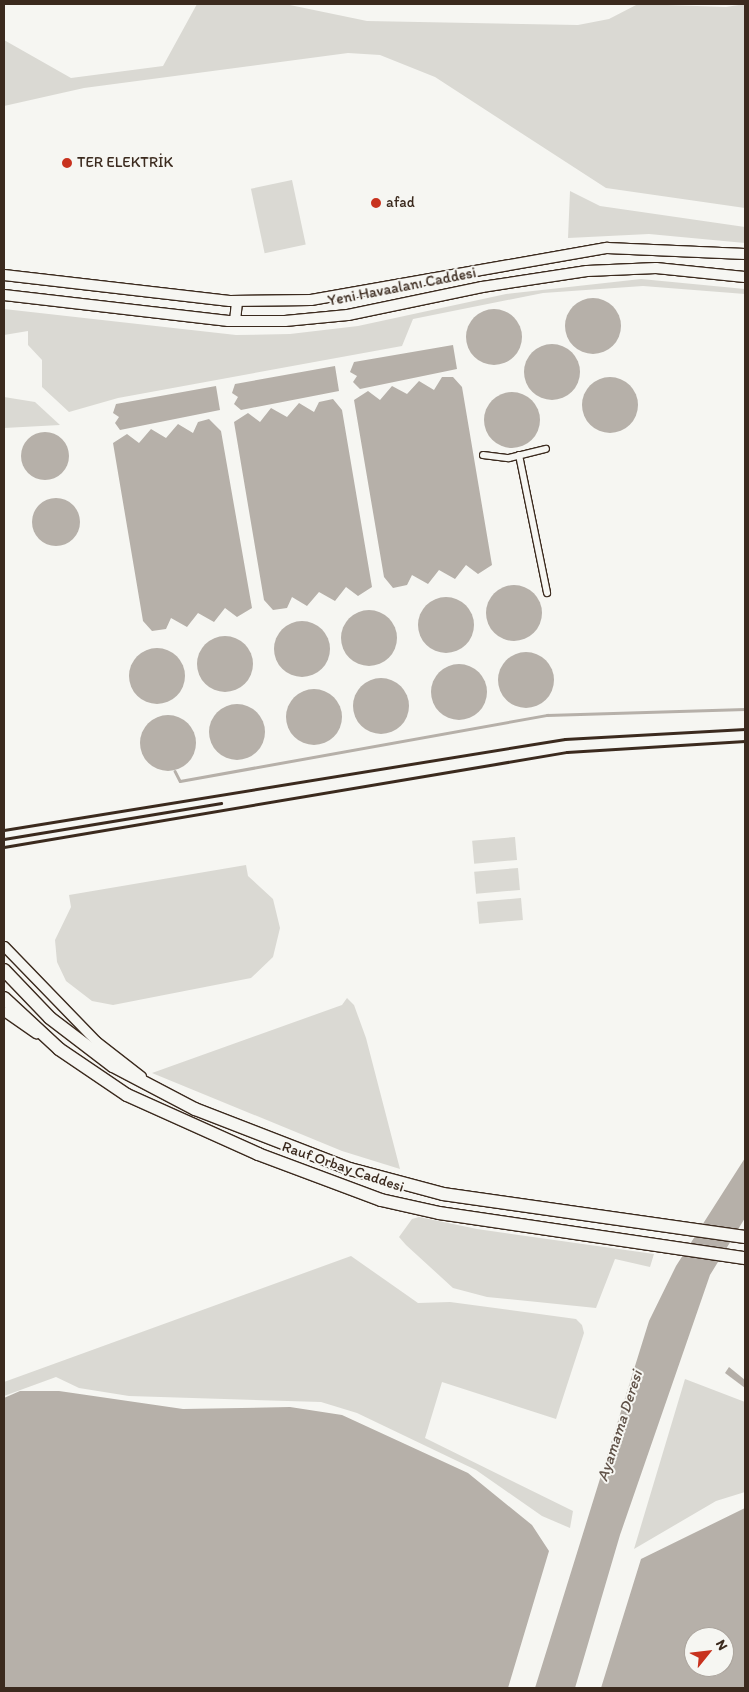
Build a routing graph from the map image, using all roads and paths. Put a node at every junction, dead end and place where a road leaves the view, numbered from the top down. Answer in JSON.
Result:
{"nodes":[{"id":1,"x":745,"y":254,"type":"edge"},
{"id":2,"x":4,"y":275,"type":"edge"},
{"id":3,"x":745,"y":277,"type":"edge"},
{"id":4,"x":4,"y":295,"type":"edge"},
{"id":5,"x":237,"y":301,"type":"junction"},
{"id":6,"x":235,"y":321,"type":"junction"},
{"id":7,"x":546,"y":449,"type":"dead end"},
{"id":8,"x":483,"y":455,"type":"dead end"},
{"id":9,"x":519,"y":455,"type":"junction"},
{"id":10,"x":547,"y":593,"type":"dead end"},
{"id":11,"x":4,"y":946,"type":"edge"},
{"id":12,"x":4,"y":970,"type":"edge"},
{"id":13,"x":4,"y":998,"type":"edge"},
{"id":14,"x":4,"y":1011,"type":"edge"},
{"id":15,"x":47,"y":1039,"type":"junction"},
{"id":16,"x":156,"y":1090,"type":"junction"},
{"id":17,"x":745,"y":1237,"type":"edge"},
{"id":18,"x":742,"y":1258,"type":"edge"}],
"edges":[{"from":1,"to":5,"type":"main road","name":"Yeni Havaalanı Caddesi"},
{"from":2,"to":5,"type":"main road","name":"Yeni Havaalanı Caddesi"},
{"from":3,"to":6,"type":"main road","name":"Yeni Havaalanı Caddesi"},
{"from":4,"to":6,"type":"main road","name":"Yeni Havaalanı Caddesi"},
{"from":5,"to":6,"type":"main road"},
{"from":7,"to":9,"type":"street"},
{"from":8,"to":9,"type":"street"},
{"from":9,"to":10,"type":"street"},
{"from":11,"to":16,"type":"main road"},
{"from":12,"to":16,"type":"highway","name":"Rauf Orbay Caddesi"},
{"from":13,"to":15,"type":"highway","name":"Rauf Orbay Caddesi"},
{"from":14,"to":15,"type":"main road"},
{"from":15,"to":18,"type":"highway","name":"Rauf Orbay Caddesi"},
{"from":16,"to":17,"type":"highway","name":"Rauf Orbay Caddesi"}]}
